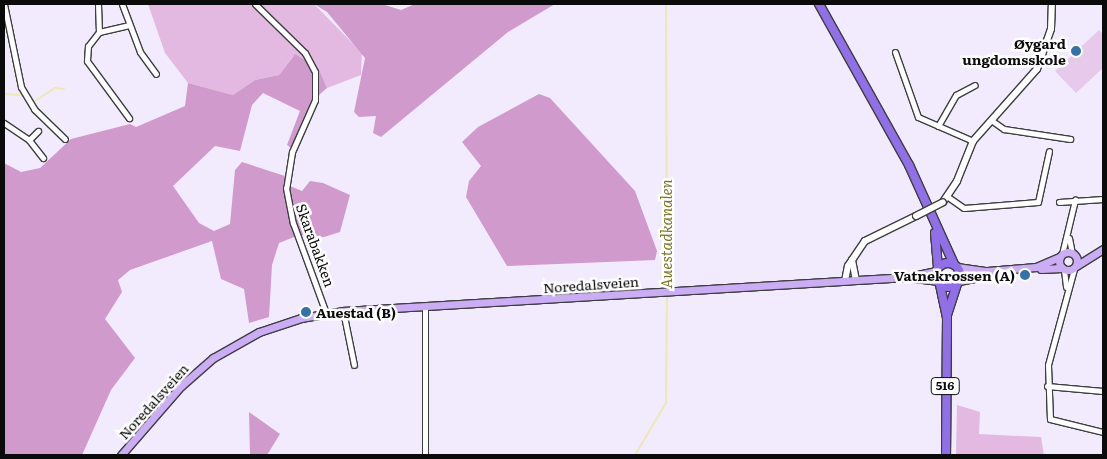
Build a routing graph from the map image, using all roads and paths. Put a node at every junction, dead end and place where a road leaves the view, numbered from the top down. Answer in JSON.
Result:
{"nodes":[{"id":1,"x":4,"y":4,"type":"edge"},
{"id":2,"x":98,"y":4,"type":"edge"},
{"id":3,"x":122,"y":4,"type":"edge"},
{"id":4,"x":255,"y":4,"type":"edge"},
{"id":5,"x":819,"y":4,"type":"edge"},
{"id":6,"x":1052,"y":4,"type":"edge"},
{"id":7,"x":129,"y":25,"type":"junction"},
{"id":8,"x":99,"y":32,"type":"junction"},
{"id":9,"x":895,"y":52,"type":"dead end"},
{"id":10,"x":156,"y":74,"type":"dead end"},
{"id":11,"x":975,"y":86,"type":"dead end"},
{"id":12,"x":129,"y":118,"type":"dead end"},
{"id":13,"x":990,"y":120,"type":"junction"},
{"id":14,"x":4,"y":123,"type":"edge"},
{"id":15,"x":938,"y":126,"type":"junction"},
{"id":16,"x":38,"y":131,"type":"dead end"},
{"id":17,"x":65,"y":139,"type":"dead end"},
{"id":18,"x":1070,"y":139,"type":"dead end"},
{"id":19,"x":29,"y":140,"type":"junction"},
{"id":20,"x":972,"y":141,"type":"junction"},
{"id":21,"x":1049,"y":151,"type":"dead end"},
{"id":22,"x":43,"y":158,"type":"dead end"},
{"id":23,"x":948,"y":197,"type":"junction"},
{"id":24,"x":1103,"y":199,"type":"edge"},
{"id":25,"x":1075,"y":200,"type":"junction"},
{"id":26,"x":1059,"y":202,"type":"dead end"},
{"id":27,"x":933,"y":218,"type":"junction"},
{"id":28,"x":1069,"y":238,"type":"junction"},
{"id":29,"x":1101,"y":250,"type":"edge"},
{"id":30,"x":1073,"y":254,"type":"junction"},
{"id":31,"x":1061,"y":255,"type":"junction"},
{"id":32,"x":852,"y":260,"type":"junction"},
{"id":33,"x":956,"y":265,"type":"junction"},
{"id":34,"x":1075,"y":267,"type":"junction"},
{"id":35,"x":937,"y":269,"type":"junction"},
{"id":36,"x":1063,"y":269,"type":"junction"},
{"id":37,"x":908,"y":277,"type":"junction"},
{"id":38,"x":856,"y":280,"type":"junction"},
{"id":39,"x":845,"y":281,"type":"junction"},
{"id":40,"x":939,"y":283,"type":"junction"},
{"id":41,"x":958,"y":283,"type":"junction"},
{"id":42,"x":1066,"y":288,"type":"junction"},
{"id":43,"x":426,"y":306,"type":"junction"},
{"id":44,"x":343,"y":311,"type":"junction"},
{"id":45,"x":326,"y":313,"type":"junction"},
{"id":46,"x":946,"y":317,"type":"junction"},
{"id":47,"x":354,"y":364,"type":"dead end"},
{"id":48,"x":1047,"y":386,"type":"junction"},
{"id":49,"x":1103,"y":392,"type":"edge"},
{"id":50,"x":1103,"y":432,"type":"edge"},
{"id":51,"x":121,"y":455,"type":"edge"},
{"id":52,"x":425,"y":455,"type":"edge"},
{"id":53,"x":946,"y":455,"type":"edge"}],
"edges":[{"from":1,"to":17,"type":"street"},
{"from":2,"to":8,"type":"street"},
{"from":3,"to":7,"type":"street"},
{"from":4,"to":45,"type":"street","name":"Skarabakken"},
{"from":5,"to":27,"type":"main road","number":"516"},
{"from":6,"to":13,"type":"street"},
{"from":7,"to":8,"type":"street"},
{"from":7,"to":10,"type":"street"},
{"from":8,"to":12,"type":"street"},
{"from":9,"to":15,"type":"street"},
{"from":11,"to":15,"type":"street"},
{"from":13,"to":18,"type":"street"},
{"from":13,"to":20,"type":"street"},
{"from":14,"to":19,"type":"street"},
{"from":15,"to":20,"type":"street"},
{"from":16,"to":19,"type":"street"},
{"from":19,"to":22,"type":"street"},
{"from":20,"to":23,"type":"street"},
{"from":21,"to":23,"type":"street"},
{"from":23,"to":32,"type":"street","bridge":true},
{"from":24,"to":25,"type":"street"},
{"from":25,"to":26,"type":"street"},
{"from":25,"to":28,"type":"street"},
{"from":27,"to":33,"type":"main road","number":"516"},
{"from":27,"to":35,"type":"main road","number":"516"},
{"from":28,"to":30,"type":"street"},
{"from":28,"to":31,"type":"street"},
{"from":29,"to":30,"type":"main road"},
{"from":29,"to":34,"type":"main road"},
{"from":30,"to":31,"type":"main road"},
{"from":30,"to":34,"type":"main road"},
{"from":31,"to":33,"type":"main road"},
{"from":31,"to":36,"type":"main road"},
{"from":32,"to":38,"type":"street"},
{"from":32,"to":39,"type":"street"},
{"from":33,"to":35,"type":"main road"},
{"from":33,"to":41,"type":"main road","number":"516"},
{"from":34,"to":36,"type":"main road"},
{"from":34,"to":42,"type":"street"},
{"from":35,"to":37,"type":"main road","name":"Noredalsveien"},
{"from":35,"to":40,"type":"main road","number":"516"},
{"from":36,"to":41,"type":"main road"},
{"from":36,"to":42,"type":"street"},
{"from":37,"to":38,"type":"main road","name":"Noredalsveien"},
{"from":37,"to":40,"type":"main road","name":"Noredalsveien"},
{"from":38,"to":39,"type":"main road","name":"Noredalsveien"},
{"from":39,"to":43,"type":"main road","name":"Noredalsveien"},
{"from":40,"to":41,"type":"main road"},
{"from":40,"to":46,"type":"main road","number":"516"},
{"from":41,"to":46,"type":"main road","number":"516"},
{"from":42,"to":48,"type":"street"},
{"from":43,"to":44,"type":"main road","name":"Noredalsveien"},
{"from":43,"to":52,"type":"street"},
{"from":44,"to":45,"type":"main road","name":"Noredalsveien"},
{"from":44,"to":47,"type":"street"},
{"from":45,"to":51,"type":"main road","name":"Noredalsveien"},
{"from":46,"to":53,"type":"main road","number":"516"},
{"from":48,"to":49,"type":"street"},
{"from":48,"to":50,"type":"street"}]}
